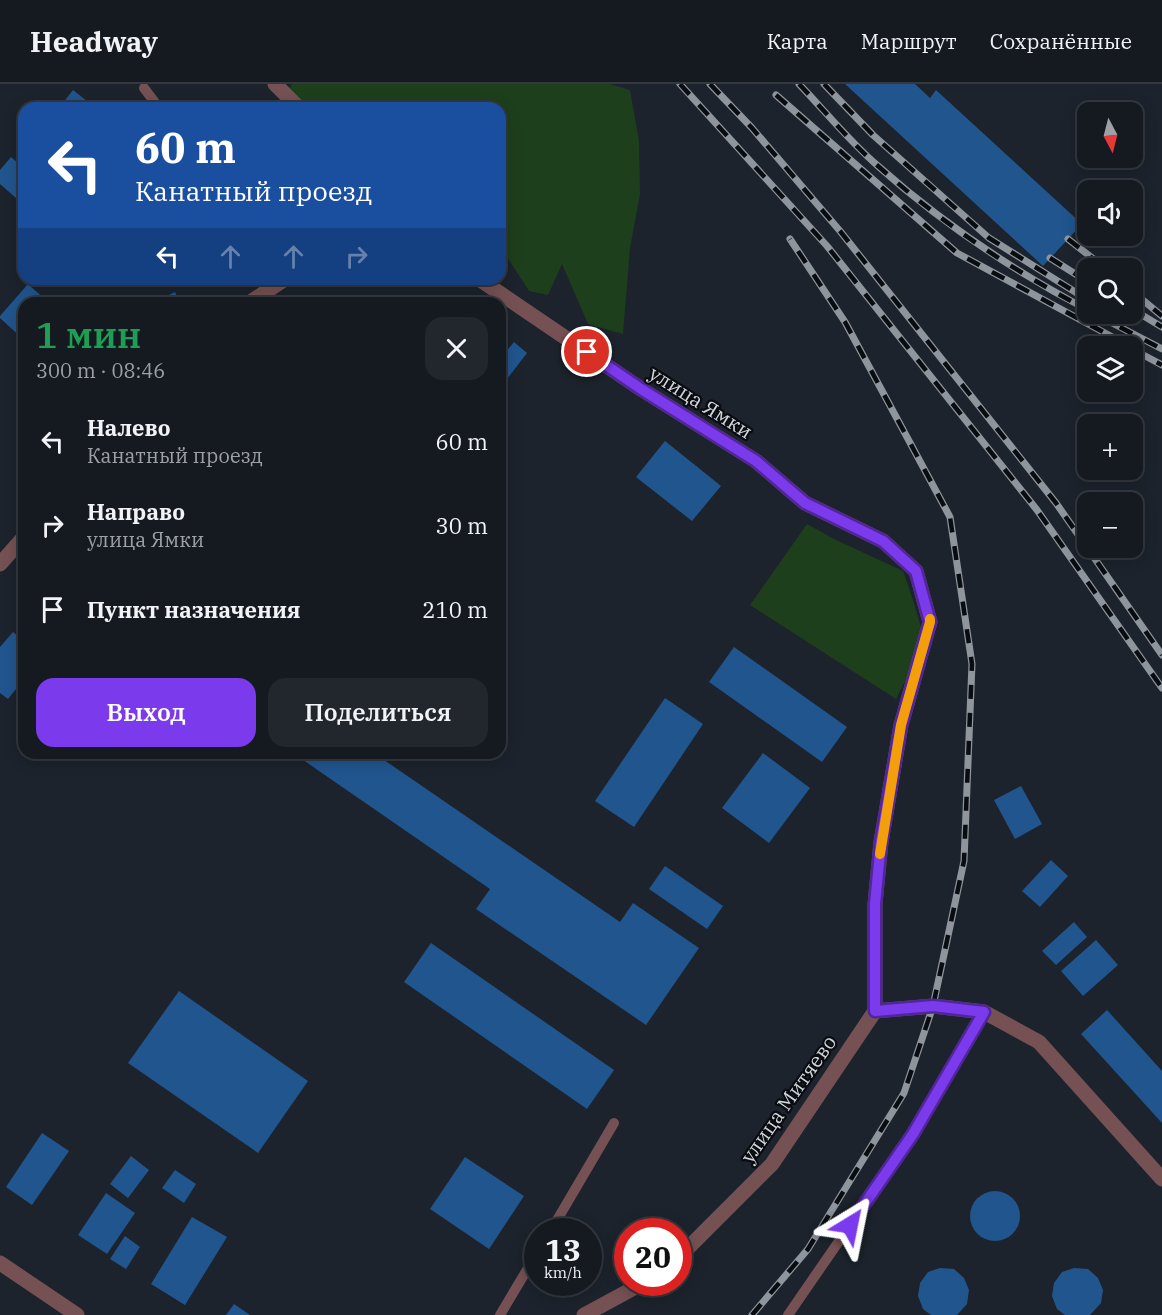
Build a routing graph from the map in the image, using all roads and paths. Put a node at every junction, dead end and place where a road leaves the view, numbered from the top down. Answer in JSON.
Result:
{"nodes":[{"id":1,"x":275,"y":84,"type":"edge"},
{"id":2,"x":144,"y":88,"type":"dead end"},
{"id":3,"x":154,"y":102,"type":"edge"},
{"id":4,"x":293,"y":102,"type":"edge"},
{"id":5,"x":276,"y":285,"type":"edge"},
{"id":6,"x":487,"y":285,"type":"edge"},
{"id":7,"x":258,"y":297,"type":"edge"},
{"id":8,"x":505,"y":297,"type":"edge"},
{"id":9,"x":506,"y":298,"type":"edge"},
{"id":10,"x":18,"y":544,"type":"edge"},
{"id":11,"x":0,"y":564,"type":"edge"},
{"id":12,"x":875,"y":1011,"type":"junction"},
{"id":13,"x":984,"y":1012,"type":"junction"},
{"id":14,"x":614,"y":1123,"type":"dead end"},
{"id":15,"x":1162,"y":1179,"type":"edge"},
{"id":16,"x":558,"y":1218,"type":"edge"},
{"id":17,"x":692,"y":1244,"type":"edge"},
{"id":18,"x":0,"y":1263,"type":"edge"},
{"id":19,"x":524,"y":1275,"type":"edge"},
{"id":20,"x":619,"y":1296,"type":"edge"},
{"id":21,"x":77,"y":1315,"type":"edge"},
{"id":22,"x":500,"y":1315,"type":"edge"},
{"id":23,"x":584,"y":1315,"type":"edge"},
{"id":24,"x":788,"y":1315,"type":"edge"}],
"edges":[{"from":1,"to":4,"type":"street"},
{"from":2,"to":3,"type":"lane"},
{"from":5,"to":7,"type":"street"},
{"from":6,"to":8,"type":"street","name":"улица Ямки"},
{"from":9,"to":12,"type":"street","name":"улица Ямки"},
{"from":10,"to":11,"type":"street"},
{"from":12,"to":13,"type":"street"},
{"from":12,"to":17,"type":"street","name":"улица Митяево"},
{"from":13,"to":15,"type":"street"},
{"from":13,"to":24,"type":"lane"},
{"from":14,"to":16,"type":"lane"},
{"from":18,"to":21,"type":"street"},
{"from":19,"to":22,"type":"lane"},
{"from":20,"to":23,"type":"street"}]}
